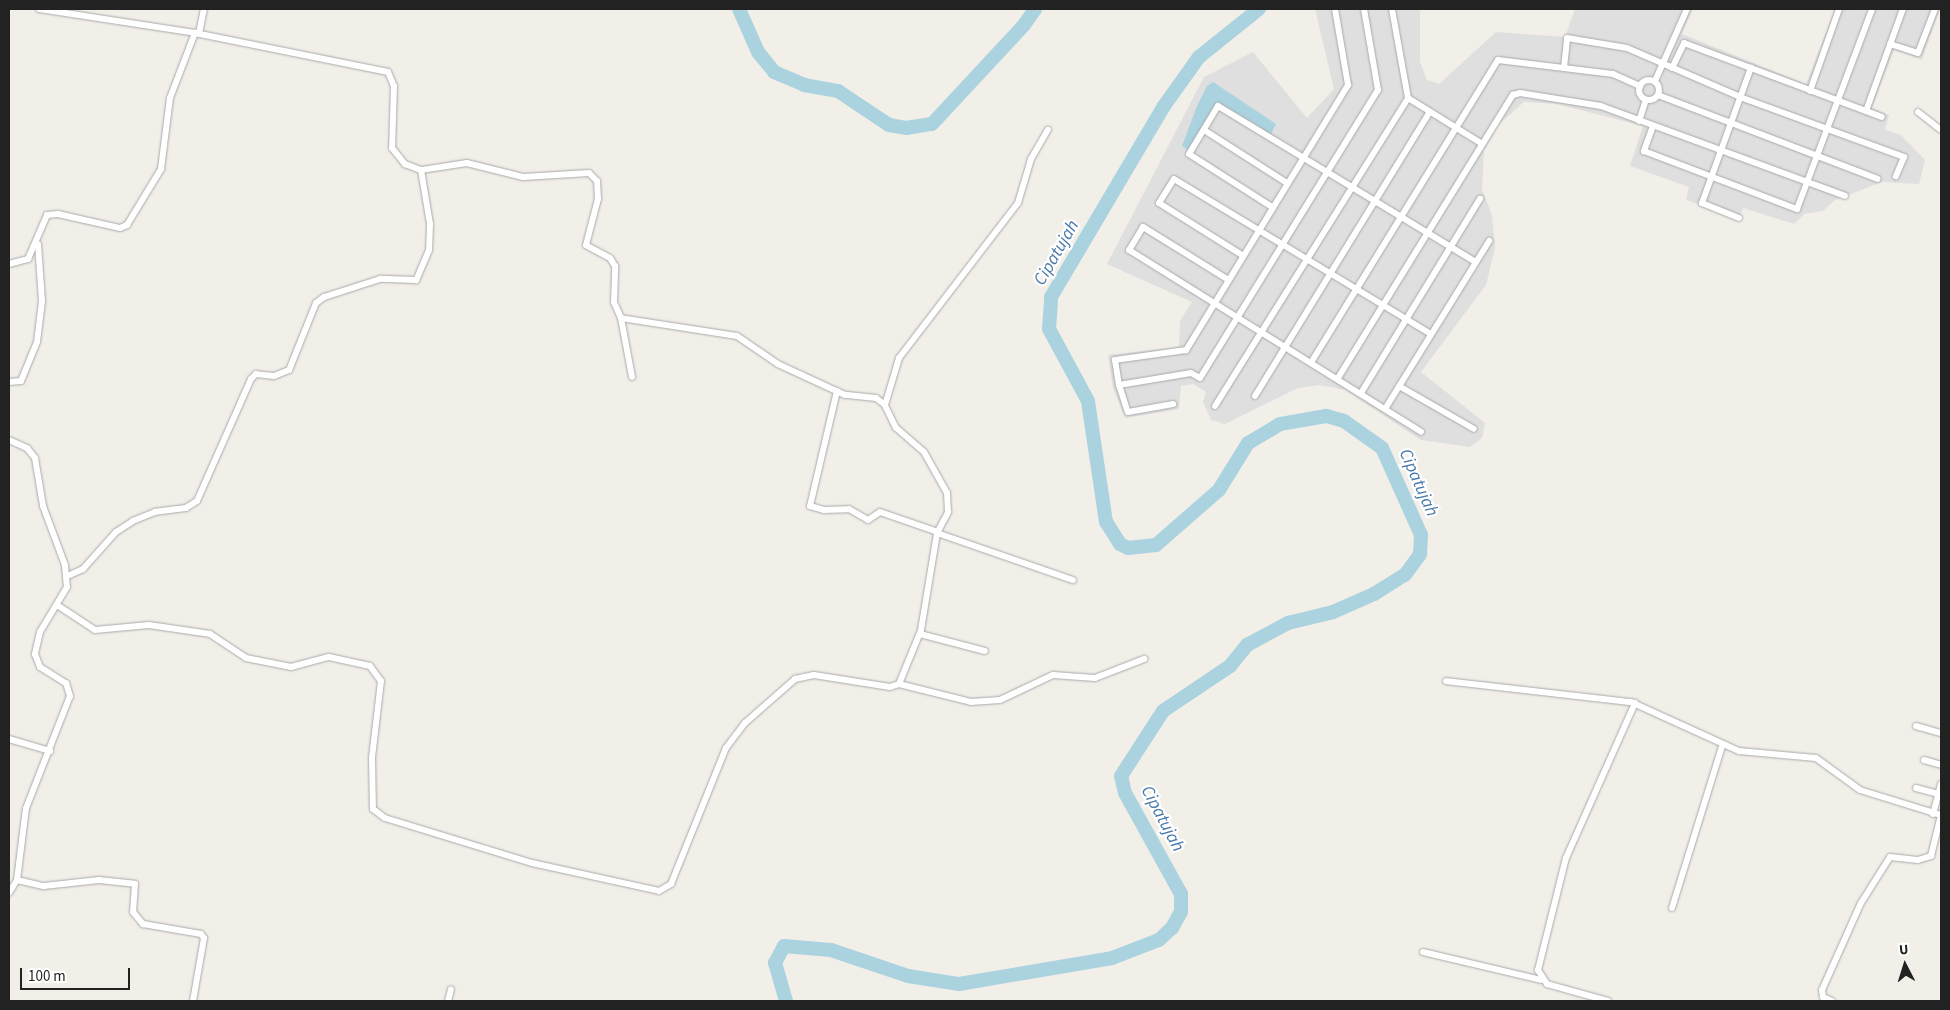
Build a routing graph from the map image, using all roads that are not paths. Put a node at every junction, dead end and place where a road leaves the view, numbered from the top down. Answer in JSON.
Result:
{"nodes":[{"id":1,"x":40,"y":9,"type":"edge"},
{"id":2,"x":204,"y":9,"type":"edge"},
{"id":3,"x":1335,"y":9,"type":"edge"},
{"id":4,"x":1364,"y":9,"type":"edge"},
{"id":5,"x":1392,"y":9,"type":"edge"},
{"id":6,"x":1687,"y":9,"type":"edge"},
{"id":7,"x":1839,"y":9,"type":"edge"},
{"id":8,"x":1872,"y":9,"type":"edge"},
{"id":9,"x":1903,"y":9,"type":"edge"},
{"id":10,"x":1935,"y":9,"type":"edge"},
{"id":11,"x":197,"y":34,"type":"junction"},
{"id":12,"x":1890,"y":44,"type":"junction"},
{"id":13,"x":1661,"y":63,"type":"junction"},
{"id":14,"x":1564,"y":68,"type":"junction"},
{"id":15,"x":1672,"y":68,"type":"junction"},
{"id":16,"x":1751,"y":68,"type":"junction"},
{"id":17,"x":1654,"y":81,"type":"junction"},
{"id":18,"x":1640,"y":86,"type":"junction"},
{"id":19,"x":1810,"y":91,"type":"junction"},
{"id":20,"x":1658,"y":95,"type":"junction"},
{"id":21,"x":1740,"y":97,"type":"junction"},
{"id":22,"x":1408,"y":98,"type":"junction"},
{"id":23,"x":1646,"y":100,"type":"junction"},
{"id":24,"x":1838,"y":101,"type":"junction"},
{"id":25,"x":1866,"y":111,"type":"junction"},
{"id":26,"x":1430,"y":112,"type":"junction"},
{"id":27,"x":1918,"y":112,"type":"dead end"},
{"id":28,"x":1882,"y":116,"type":"dead end"},
{"id":29,"x":1639,"y":121,"type":"junction"},
{"id":30,"x":1730,"y":121,"type":"junction"},
{"id":31,"x":1653,"y":126,"type":"junction"},
{"id":32,"x":1456,"y":128,"type":"junction"},
{"id":33,"x":1048,"y":129,"type":"dead end"},
{"id":34,"x":1204,"y":130,"type":"junction"},
{"id":35,"x":1827,"y":130,"type":"junction"},
{"id":36,"x":1941,"y":130,"type":"edge"},
{"id":37,"x":1482,"y":143,"type":"junction"},
{"id":38,"x":1721,"y":150,"type":"junction"},
{"id":39,"x":1817,"y":156,"type":"junction"},
{"id":40,"x":1302,"y":157,"type":"junction"},
{"id":41,"x":421,"y":170,"type":"junction"},
{"id":42,"x":1327,"y":172,"type":"junction"},
{"id":43,"x":1711,"y":176,"type":"junction"},
{"id":44,"x":1896,"y":176,"type":"dead end"},
{"id":45,"x":1878,"y":179,"type":"dead end"},
{"id":46,"x":1807,"y":182,"type":"junction"},
{"id":47,"x":1287,"y":183,"type":"junction"},
{"id":48,"x":1352,"y":187,"type":"junction"},
{"id":49,"x":1845,"y":196,"type":"dead end"},
{"id":50,"x":1480,"y":199,"type":"dead end"},
{"id":51,"x":1376,"y":202,"type":"junction"},
{"id":52,"x":1272,"y":208,"type":"junction"},
{"id":53,"x":1401,"y":217,"type":"junction"},
{"id":54,"x":1739,"y":218,"type":"dead end"},
{"id":55,"x":1257,"y":231,"type":"junction"},
{"id":56,"x":1426,"y":232,"type":"junction"},
{"id":57,"x":39,"y":238,"type":"junction"},
{"id":58,"x":1489,"y":241,"type":"dead end"},
{"id":59,"x":1282,"y":245,"type":"junction"},
{"id":60,"x":1451,"y":247,"type":"junction"},
{"id":61,"x":1242,"y":255,"type":"junction"},
{"id":62,"x":1307,"y":260,"type":"junction"},
{"id":63,"x":1476,"y":262,"type":"junction"},
{"id":64,"x":9,"y":264,"type":"edge"},
{"id":65,"x":1331,"y":274,"type":"junction"},
{"id":66,"x":1227,"y":279,"type":"junction"},
{"id":67,"x":1357,"y":288,"type":"junction"},
{"id":68,"x":1214,"y":301,"type":"junction"},
{"id":69,"x":1382,"y":304,"type":"junction"},
{"id":70,"x":1238,"y":316,"type":"junction"},
{"id":71,"x":621,"y":318,"type":"junction"},
{"id":72,"x":1407,"y":319,"type":"junction"},
{"id":73,"x":1263,"y":331,"type":"junction"},
{"id":74,"x":1431,"y":334,"type":"junction"},
{"id":75,"x":1287,"y":346,"type":"junction"},
{"id":76,"x":1312,"y":361,"type":"junction"},
{"id":77,"x":632,"y":377,"type":"dead end"},
{"id":78,"x":1338,"y":378,"type":"junction"},
{"id":79,"x":9,"y":382,"type":"edge"},
{"id":80,"x":1119,"y":385,"type":"junction"},
{"id":81,"x":1399,"y":386,"type":"junction"},
{"id":82,"x":837,"y":391,"type":"junction"},
{"id":83,"x":1361,"y":393,"type":"junction"},
{"id":84,"x":1255,"y":396,"type":"dead end"},
{"id":85,"x":1173,"y":404,"type":"dead end"},
{"id":86,"x":884,"y":405,"type":"junction"},
{"id":87,"x":1215,"y":406,"type":"dead end"},
{"id":88,"x":1385,"y":409,"type":"junction"},
{"id":89,"x":1474,"y":429,"type":"dead end"},
{"id":90,"x":1421,"y":432,"type":"dead end"},
{"id":91,"x":9,"y":440,"type":"edge"},
{"id":92,"x":937,"y":532,"type":"junction"},
{"id":93,"x":67,"y":576,"type":"junction"},
{"id":94,"x":1073,"y":580,"type":"dead end"},
{"id":95,"x":57,"y":605,"type":"junction"},
{"id":96,"x":920,"y":634,"type":"junction"},
{"id":97,"x":985,"y":651,"type":"dead end"},
{"id":98,"x":1144,"y":659,"type":"dead end"},
{"id":99,"x":1446,"y":681,"type":"dead end"},
{"id":100,"x":899,"y":684,"type":"junction"},
{"id":101,"x":1635,"y":703,"type":"junction"},
{"id":102,"x":1916,"y":726,"type":"dead end"},
{"id":103,"x":1941,"y":733,"type":"edge"},
{"id":104,"x":9,"y":739,"type":"edge"},
{"id":105,"x":1722,"y":746,"type":"junction"},
{"id":106,"x":50,"y":751,"type":"junction"},
{"id":107,"x":1924,"y":760,"type":"dead end"},
{"id":108,"x":1941,"y":765,"type":"edge"},
{"id":109,"x":1941,"y":784,"type":"edge"},
{"id":110,"x":1916,"y":788,"type":"dead end"},
{"id":111,"x":1938,"y":794,"type":"junction"},
{"id":112,"x":1933,"y":814,"type":"junction"},
{"id":113,"x":1941,"y":815,"type":"edge"},
{"id":114,"x":16,"y":880,"type":"junction"},
{"id":115,"x":9,"y":892,"type":"edge"},
{"id":116,"x":1672,"y":908,"type":"dead end"},
{"id":117,"x":1423,"y":952,"type":"dead end"},
{"id":118,"x":1541,"y":980,"type":"junction"},
{"id":119,"x":451,"y":989,"type":"dead end"},
{"id":120,"x":193,"y":1001,"type":"edge"},
{"id":121,"x":448,"y":1001,"type":"edge"},
{"id":122,"x":1608,"y":1001,"type":"edge"},
{"id":123,"x":1832,"y":1001,"type":"edge"}],
"edges":[{"from":1,"to":11,"type":"street"},
{"from":2,"to":11,"type":"street"},
{"from":3,"to":40,"type":"street"},
{"from":4,"to":42,"type":"street"},
{"from":5,"to":22,"type":"street"},
{"from":6,"to":13,"type":"street"},
{"from":7,"to":19,"type":"street"},
{"from":8,"to":24,"type":"street"},
{"from":9,"to":12,"type":"street"},
{"from":10,"to":12,"type":"street"},
{"from":11,"to":41,"type":"street"},
{"from":11,"to":57,"type":"street"},
{"from":12,"to":25,"type":"street"},
{"from":13,"to":14,"type":"street"},
{"from":13,"to":15,"type":"street"},
{"from":13,"to":17,"type":"street"},
{"from":14,"to":18,"type":"street"},
{"from":14,"to":32,"type":"street"},
{"from":15,"to":16,"type":"street"},
{"from":15,"to":21,"type":"street"},
{"from":16,"to":19,"type":"street"},
{"from":16,"to":21,"type":"street"},
{"from":17,"to":18,"type":"street"},
{"from":17,"to":20,"type":"street"},
{"from":18,"to":23,"type":"street"},
{"from":19,"to":24,"type":"street"},
{"from":20,"to":23,"type":"street"},
{"from":20,"to":30,"type":"street"},
{"from":21,"to":30,"type":"street"},
{"from":21,"to":35,"type":"street"},
{"from":22,"to":26,"type":"street"},
{"from":22,"to":48,"type":"street"},
{"from":23,"to":29,"type":"street"},
{"from":24,"to":25,"type":"street"},
{"from":24,"to":35,"type":"street"},
{"from":25,"to":28,"type":"street"},
{"from":26,"to":32,"type":"street"},
{"from":26,"to":51,"type":"street"},
{"from":27,"to":36,"type":"street"},
{"from":29,"to":31,"type":"street"},
{"from":29,"to":37,"type":"street"},
{"from":30,"to":38,"type":"street"},
{"from":30,"to":39,"type":"street"},
{"from":31,"to":38,"type":"street"},
{"from":31,"to":43,"type":"street"},
{"from":32,"to":37,"type":"street"},
{"from":32,"to":53,"type":"street"},
{"from":33,"to":86,"type":"street"},
{"from":34,"to":40,"type":"street"},
{"from":34,"to":47,"type":"street"},
{"from":34,"to":52,"type":"street"},
{"from":35,"to":39,"type":"street"},
{"from":35,"to":44,"type":"street"},
{"from":37,"to":56,"type":"street"},
{"from":38,"to":43,"type":"street"},
{"from":38,"to":46,"type":"street"},
{"from":39,"to":45,"type":"street"},
{"from":39,"to":46,"type":"street"},
{"from":40,"to":42,"type":"street"},
{"from":40,"to":47,"type":"street"},
{"from":41,"to":71,"type":"street"},
{"from":41,"to":93,"type":"street"},
{"from":42,"to":48,"type":"street"},
{"from":42,"to":59,"type":"street"},
{"from":43,"to":46,"type":"street"},
{"from":43,"to":54,"type":"street"},
{"from":46,"to":49,"type":"street"},
{"from":47,"to":52,"type":"street"},
{"from":48,"to":51,"type":"street"},
{"from":48,"to":62,"type":"street"},
{"from":50,"to":60,"type":"street"},
{"from":51,"to":53,"type":"street"},
{"from":51,"to":65,"type":"street"},
{"from":52,"to":55,"type":"street"},
{"from":53,"to":56,"type":"street"},
{"from":53,"to":67,"type":"street"},
{"from":55,"to":59,"type":"street"},
{"from":55,"to":61,"type":"street"},
{"from":55,"to":61,"type":"street"},
{"from":56,"to":60,"type":"street"},
{"from":56,"to":69,"type":"street"},
{"from":57,"to":64,"type":"street"},
{"from":57,"to":79,"type":"street"},
{"from":58,"to":63,"type":"street"},
{"from":59,"to":62,"type":"street"},
{"from":59,"to":70,"type":"street"},
{"from":60,"to":63,"type":"street"},
{"from":60,"to":72,"type":"street"},
{"from":61,"to":66,"type":"street"},
{"from":62,"to":65,"type":"street"},
{"from":62,"to":73,"type":"street"},
{"from":63,"to":74,"type":"street"},
{"from":65,"to":67,"type":"street"},
{"from":65,"to":75,"type":"street"},
{"from":66,"to":68,"type":"street"},
{"from":66,"to":68,"type":"street"},
{"from":67,"to":69,"type":"street"},
{"from":67,"to":76,"type":"street"},
{"from":68,"to":70,"type":"street"},
{"from":68,"to":80,"type":"street"},
{"from":69,"to":72,"type":"street"},
{"from":69,"to":78,"type":"street"},
{"from":70,"to":73,"type":"street"},
{"from":70,"to":80,"type":"street"},
{"from":71,"to":77,"type":"street"},
{"from":71,"to":82,"type":"street"},
{"from":72,"to":74,"type":"street"},
{"from":72,"to":83,"type":"street"},
{"from":73,"to":75,"type":"street"},
{"from":73,"to":87,"type":"street"},
{"from":74,"to":81,"type":"street"},
{"from":75,"to":76,"type":"street"},
{"from":75,"to":84,"type":"street"},
{"from":76,"to":78,"type":"street"},
{"from":78,"to":83,"type":"street"},
{"from":80,"to":85,"type":"street"},
{"from":81,"to":88,"type":"street"},
{"from":81,"to":89,"type":"street"},
{"from":82,"to":86,"type":"street"},
{"from":82,"to":92,"type":"street"},
{"from":83,"to":88,"type":"street"},
{"from":86,"to":92,"type":"street"},
{"from":88,"to":90,"type":"street"},
{"from":91,"to":93,"type":"street"},
{"from":92,"to":94,"type":"street"},
{"from":92,"to":96,"type":"street"},
{"from":93,"to":95,"type":"street"},
{"from":95,"to":100,"type":"street"},
{"from":95,"to":106,"type":"street"},
{"from":96,"to":97,"type":"street"},
{"from":96,"to":100,"type":"street"},
{"from":98,"to":100,"type":"street"},
{"from":99,"to":101,"type":"street"},
{"from":101,"to":105,"type":"street"},
{"from":101,"to":118,"type":"street"},
{"from":102,"to":103,"type":"street"},
{"from":104,"to":106,"type":"street"},
{"from":105,"to":112,"type":"street"},
{"from":105,"to":116,"type":"street"},
{"from":106,"to":114,"type":"street"},
{"from":107,"to":108,"type":"street"},
{"from":109,"to":111,"type":"street"},
{"from":110,"to":111,"type":"street"},
{"from":111,"to":112,"type":"street"},
{"from":112,"to":113,"type":"street"},
{"from":113,"to":123,"type":"street"},
{"from":114,"to":115,"type":"street"},
{"from":114,"to":120,"type":"street"},
{"from":117,"to":118,"type":"street"},
{"from":118,"to":122,"type":"street"},
{"from":119,"to":121,"type":"street"}]}
